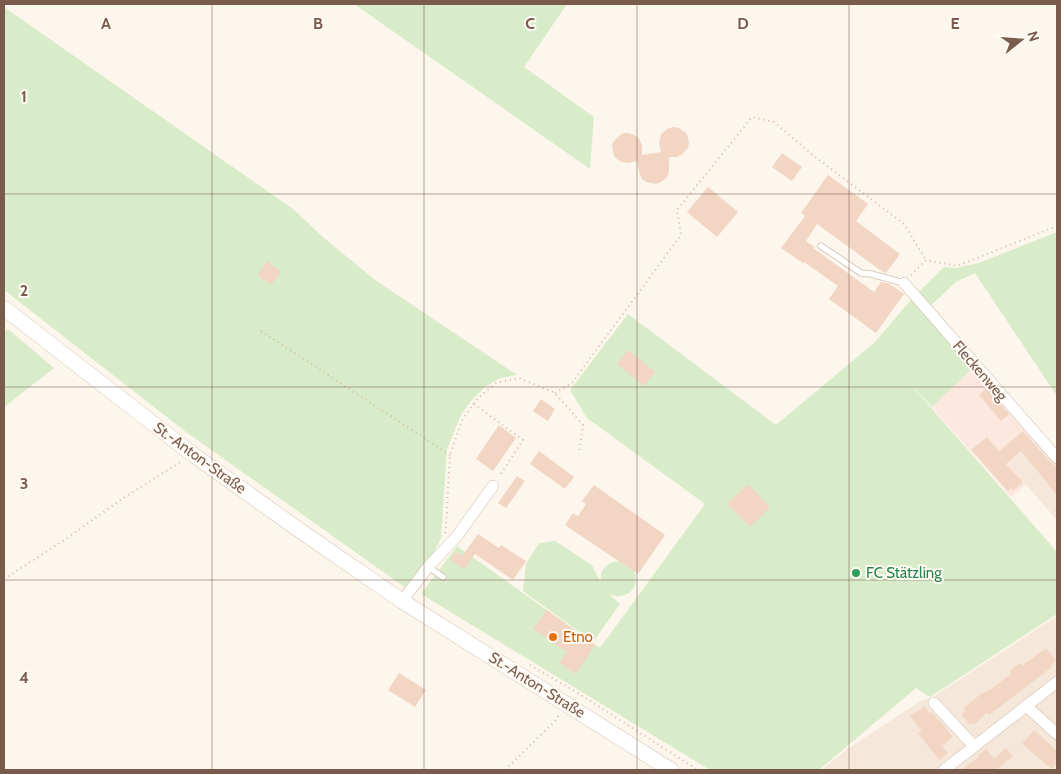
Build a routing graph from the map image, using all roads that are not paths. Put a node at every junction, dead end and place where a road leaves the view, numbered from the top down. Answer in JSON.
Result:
{"nodes":[{"id":1,"x":821,"y":246,"type":"dead end"},
{"id":2,"x":904,"y":283,"type":"joint"},
{"id":3,"x":4,"y":308,"type":"edge"},
{"id":4,"x":1057,"y":458,"type":"edge"},
{"id":5,"x":493,"y":486,"type":"road end"},
{"id":6,"x":428,"y":567,"type":"junction"},
{"id":7,"x":444,"y":577,"type":"dead end"},
{"id":8,"x":402,"y":600,"type":"junction"},
{"id":9,"x":1057,"y":682,"type":"edge"},
{"id":10,"x":934,"y":703,"type":"dead end"},
{"id":11,"x":1026,"y":706,"type":"junction"},
{"id":12,"x":1057,"y":734,"type":"edge"},
{"id":13,"x":974,"y":746,"type":"junction"},
{"id":14,"x":671,"y":770,"type":"edge"},
{"id":15,"x":944,"y":770,"type":"edge"}],
"edges":[{"from":1,"to":2,"type":"lane"},
{"from":2,"to":4,"type":"street","name":"Fleckenweg"},
{"from":3,"to":8,"type":"street","name":"St.-Anton-Straße"},
{"from":5,"to":6,"type":"street"},
{"from":6,"to":7,"type":"lane"},
{"from":6,"to":8,"type":"street"},
{"from":8,"to":14,"type":"street","name":"St.-Anton-Straße"},
{"from":9,"to":11,"type":"street"},
{"from":10,"to":13,"type":"street"},
{"from":11,"to":12,"type":"street"},
{"from":11,"to":13,"type":"street"},
{"from":13,"to":15,"type":"street"}]}
